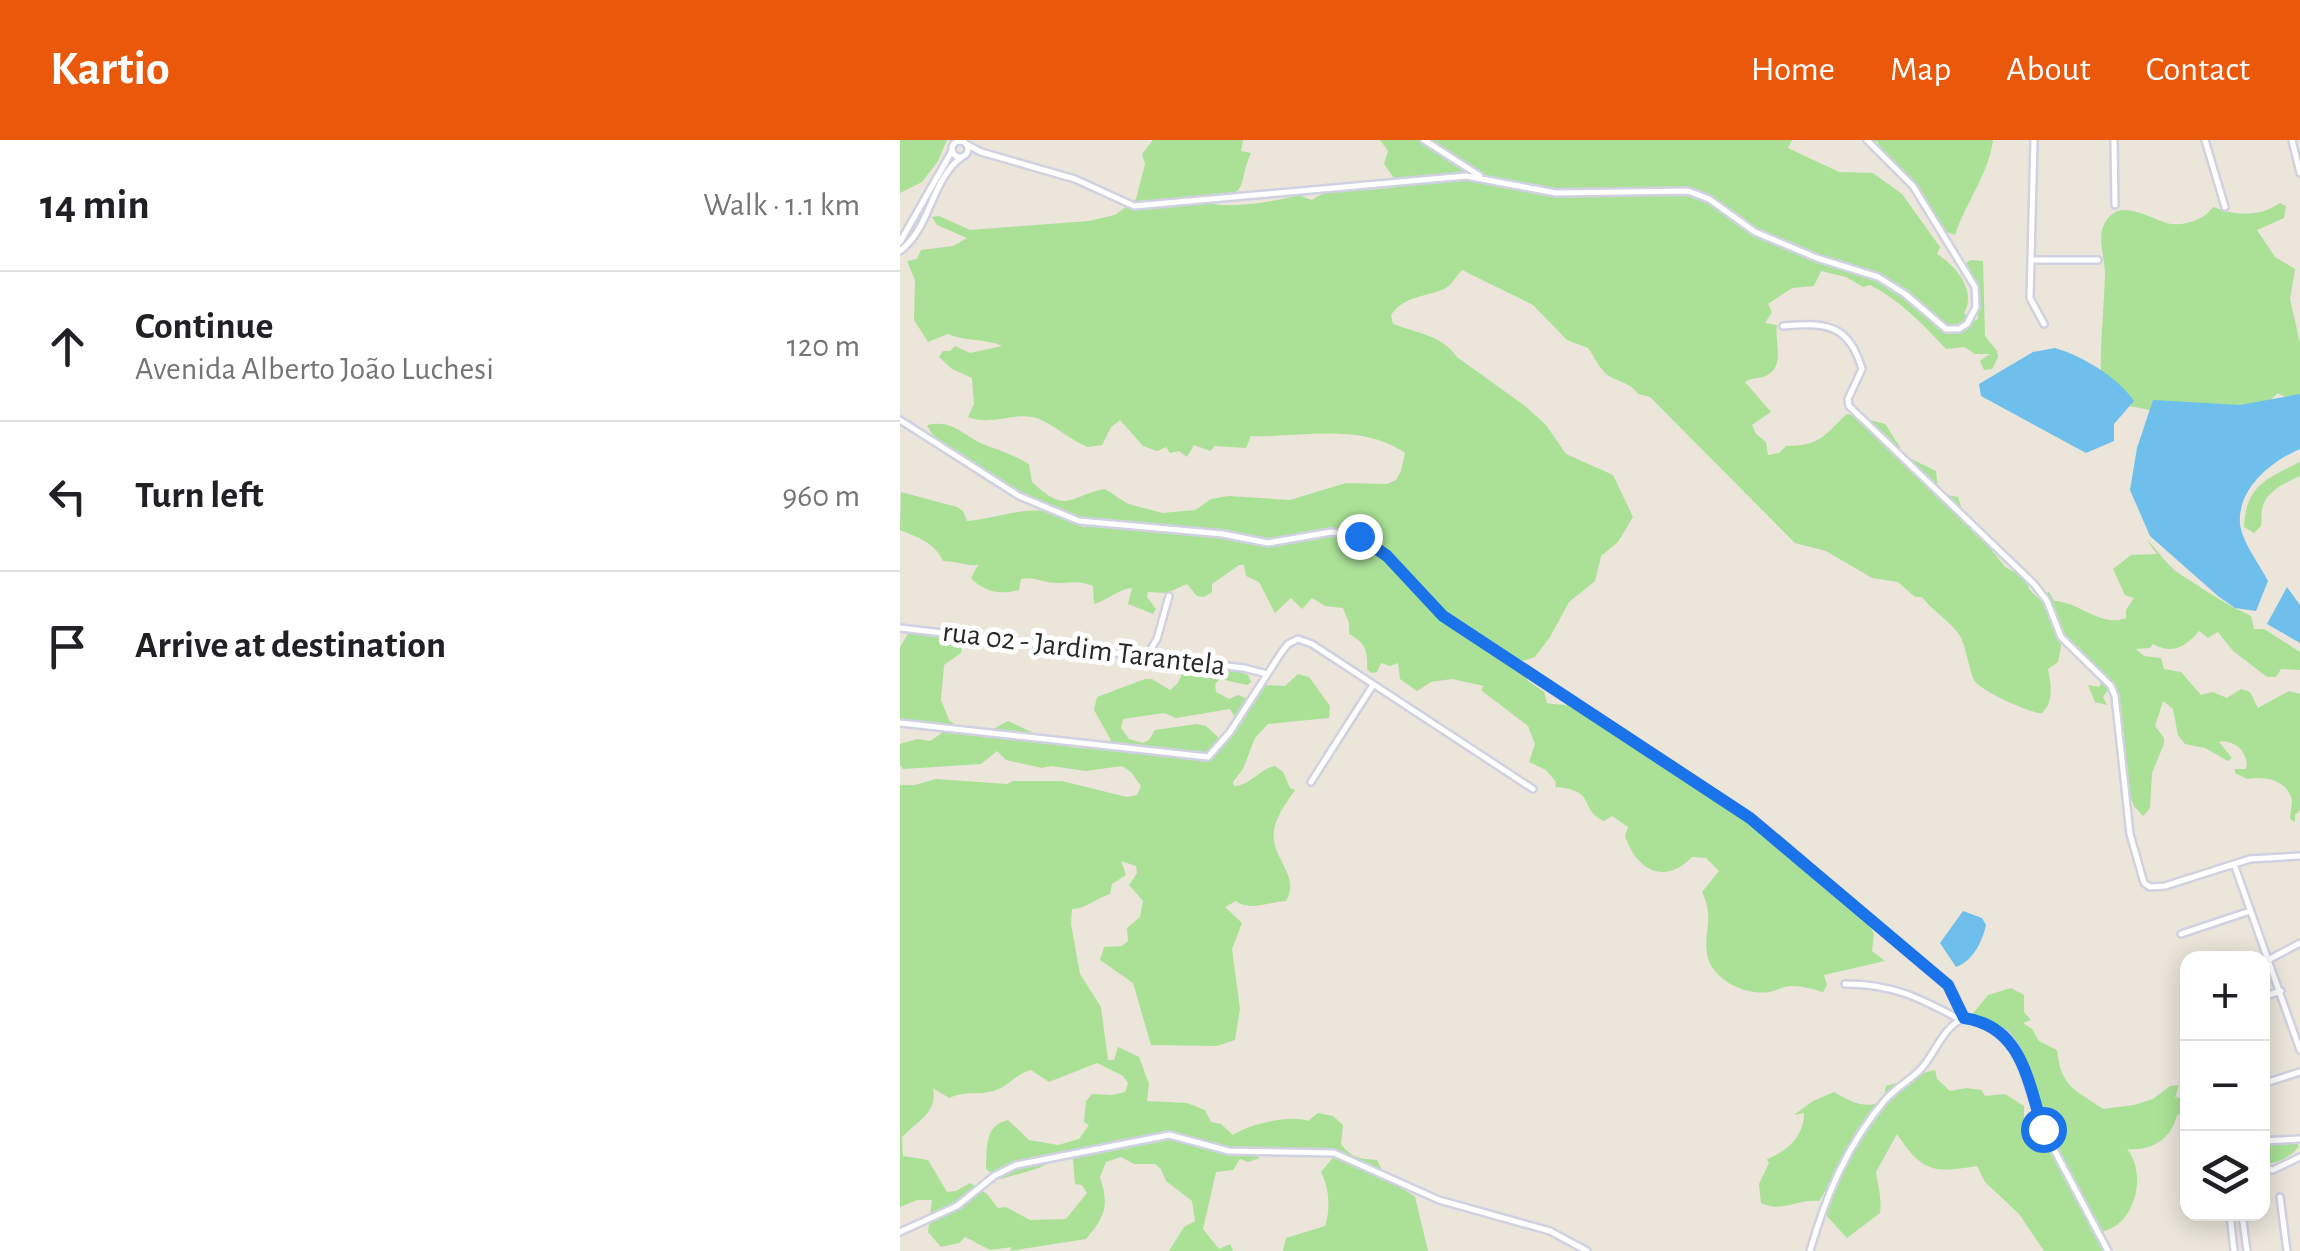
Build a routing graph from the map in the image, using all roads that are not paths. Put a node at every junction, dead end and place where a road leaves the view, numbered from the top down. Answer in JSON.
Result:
{"nodes":[{"id":1,"x":1424,"y":140,"type":"edge"},
{"id":2,"x":1867,"y":140,"type":"edge"},
{"id":3,"x":2034,"y":140,"type":"edge"},
{"id":4,"x":2114,"y":140,"type":"edge"},
{"id":5,"x":2205,"y":140,"type":"edge"},
{"id":6,"x":2292,"y":140,"type":"edge"},
{"id":7,"x":963,"y":142,"type":"edge"},
{"id":8,"x":952,"y":146,"type":"edge"},
{"id":9,"x":981,"y":152,"type":"junction"},
{"id":10,"x":964,"y":157,"type":"junction"},
{"id":11,"x":2300,"y":172,"type":"edge"},
{"id":12,"x":1482,"y":178,"type":"junction"},
{"id":13,"x":2114,"y":205,"type":"dead end"},
{"id":14,"x":2225,"y":207,"type":"dead end"},
{"id":15,"x":900,"y":242,"type":"edge"},
{"id":16,"x":900,"y":250,"type":"edge"},
{"id":17,"x":2032,"y":260,"type":"junction"},
{"id":18,"x":2098,"y":260,"type":"dead end"},
{"id":19,"x":2044,"y":324,"type":"dead end"},
{"id":20,"x":1784,"y":326,"type":"dead end"},
{"id":21,"x":900,"y":420,"type":"edge"},
{"id":22,"x":1169,"y":596,"type":"dead end"},
{"id":23,"x":900,"y":628,"type":"edge"},
{"id":24,"x":1146,"y":657,"type":"junction"},
{"id":25,"x":1266,"y":674,"type":"junction"},
{"id":26,"x":1373,"y":684,"type":"junction"},
{"id":27,"x":900,"y":724,"type":"edge"},
{"id":28,"x":1311,"y":782,"type":"dead end"},
{"id":29,"x":1534,"y":790,"type":"dead end"},
{"id":30,"x":2300,"y":856,"type":"edge"},
{"id":31,"x":2234,"y":863,"type":"junction"},
{"id":32,"x":2250,"y":911,"type":"junction"},
{"id":33,"x":2181,"y":934,"type":"dead end"},
{"id":34,"x":2300,"y":943,"type":"edge"},
{"id":35,"x":2267,"y":951,"type":"edge"},
{"id":36,"x":2270,"y":959,"type":"joint"},
{"id":37,"x":1845,"y":984,"type":"dead end"},
{"id":38,"x":2281,"y":991,"type":"junction"},
{"id":39,"x":2270,"y":994,"type":"edge"},
{"id":40,"x":1962,"y":1018,"type":"junction"},
{"id":41,"x":2298,"y":1037,"type":"edge"},
{"id":42,"x":2300,"y":1050,"type":"edge"},
{"id":43,"x":2300,"y":1072,"type":"edge"},
{"id":44,"x":2270,"y":1081,"type":"edge"},
{"id":45,"x":2300,"y":1139,"type":"edge"},
{"id":46,"x":2270,"y":1141,"type":"edge"},
{"id":47,"x":2300,"y":1157,"type":"edge"},
{"id":48,"x":2270,"y":1169,"type":"edge"},
{"id":49,"x":2280,"y":1197,"type":"dead end"},
{"id":50,"x":2231,"y":1221,"type":"edge"},
{"id":51,"x":2243,"y":1221,"type":"edge"},
{"id":52,"x":900,"y":1232,"type":"edge"},
{"id":53,"x":1587,"y":1251,"type":"edge"},
{"id":54,"x":1810,"y":1251,"type":"edge"},
{"id":55,"x":2108,"y":1251,"type":"edge"},
{"id":56,"x":2234,"y":1251,"type":"edge"},
{"id":57,"x":2247,"y":1251,"type":"edge"},
{"id":58,"x":2287,"y":1251,"type":"edge"}],
"edges":[{"from":1,"to":12,"type":"street"},
{"from":2,"to":12,"type":"street"},
{"from":3,"to":17,"type":"street"},
{"from":4,"to":13,"type":"street"},
{"from":5,"to":14,"type":"street"},
{"from":6,"to":11,"type":"street"},
{"from":7,"to":8,"type":"street"},
{"from":7,"to":9,"type":"street"},
{"from":7,"to":10,"type":"street"},
{"from":8,"to":10,"type":"street"},
{"from":8,"to":15,"type":"street"},
{"from":9,"to":10,"type":"street"},
{"from":9,"to":12,"type":"street"},
{"from":10,"to":16,"type":"street"},
{"from":17,"to":18,"type":"street"},
{"from":17,"to":19,"type":"street"},
{"from":20,"to":31,"type":"street"},
{"from":21,"to":40,"type":"street"},
{"from":22,"to":24,"type":"street"},
{"from":23,"to":24,"type":"street","name":"rua 02 - Jardim Tarantela"},
{"from":24,"to":25,"type":"street","name":"rua 02 - Jardim Tarantela"},
{"from":25,"to":26,"type":"street"},
{"from":25,"to":27,"type":"street"},
{"from":26,"to":28,"type":"street"},
{"from":26,"to":29,"type":"street"},
{"from":30,"to":31,"type":"street"},
{"from":31,"to":32,"type":"street"},
{"from":32,"to":33,"type":"street"},
{"from":32,"to":35,"type":"street"},
{"from":34,"to":36,"type":"street"},
{"from":36,"to":38,"type":"street"},
{"from":37,"to":40,"type":"street"},
{"from":38,"to":39,"type":"street"},
{"from":38,"to":41,"type":"street"},
{"from":40,"to":54,"type":"street"},
{"from":40,"to":55,"type":"street"},
{"from":41,"to":42,"type":"street"},
{"from":43,"to":44,"type":"street"},
{"from":45,"to":46,"type":"street"},
{"from":47,"to":48,"type":"street"},
{"from":49,"to":58,"type":"street"},
{"from":50,"to":56,"type":"street"},
{"from":51,"to":57,"type":"street"},
{"from":52,"to":53,"type":"street"}]}
